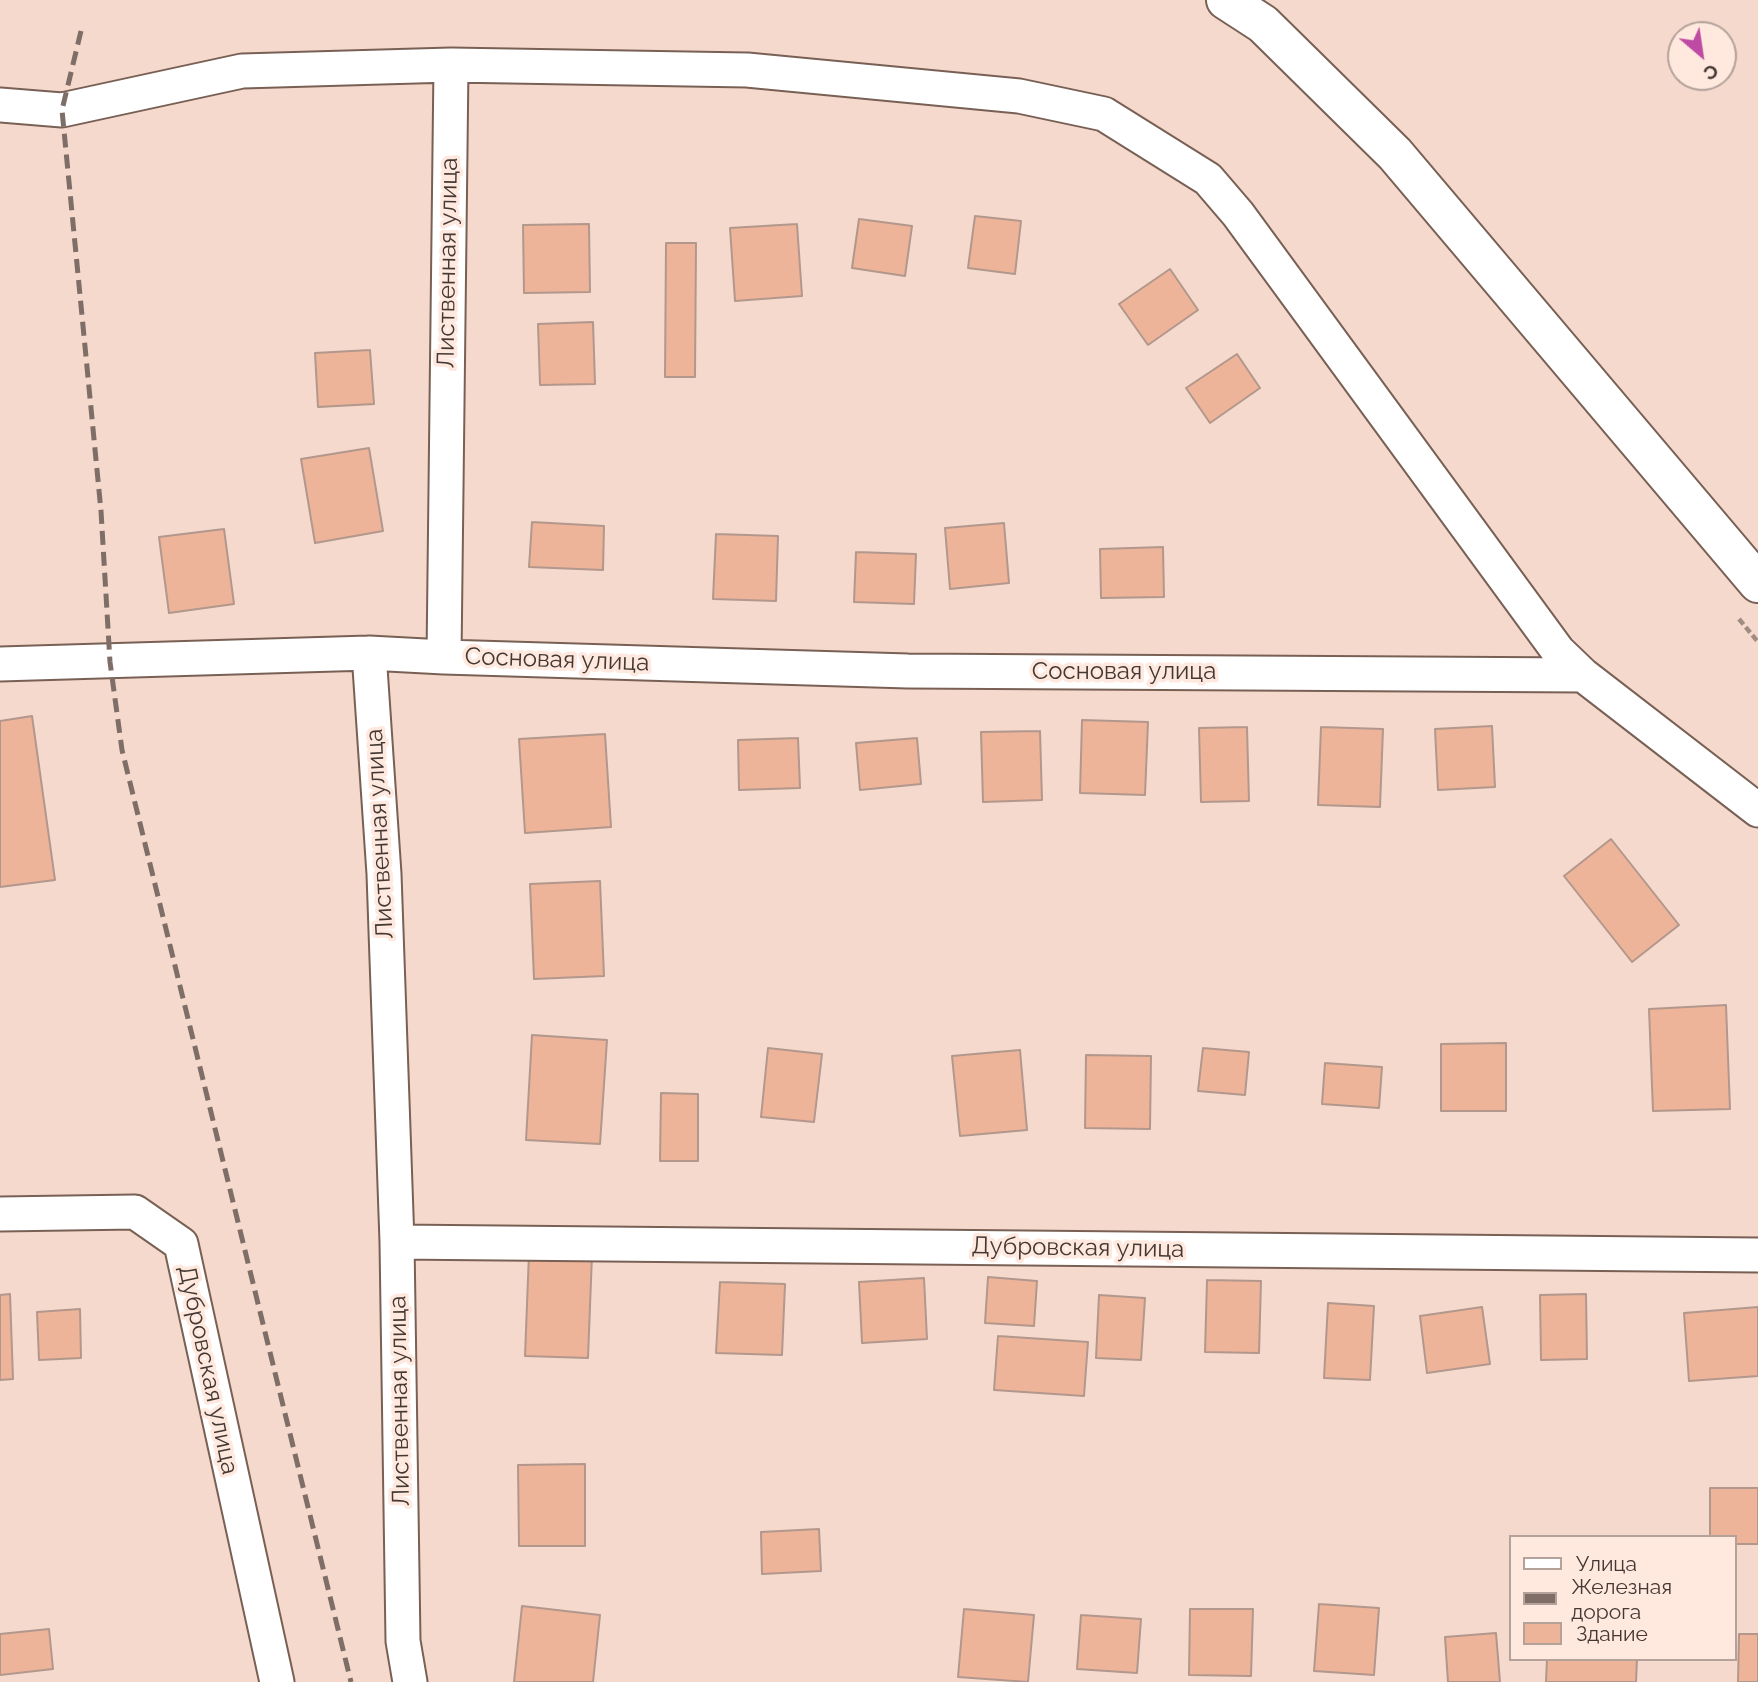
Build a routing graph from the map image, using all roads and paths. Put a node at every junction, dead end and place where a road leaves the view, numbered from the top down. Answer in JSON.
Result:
{"nodes":[{"id":1,"x":1226,"y":0,"type":"edge"},
{"id":2,"x":451,"y":65,"type":"junction"},
{"id":3,"x":0,"y":105,"type":"edge"},
{"id":4,"x":1754,"y":573,"type":"edge"},
{"id":5,"x":369,"y":653,"type":"junction"},
{"id":6,"x":443,"y":657,"type":"junction"},
{"id":7,"x":0,"y":664,"type":"edge"},
{"id":8,"x":1583,"y":675,"type":"junction"},
{"id":9,"x":1758,"y":810,"type":"edge"},
{"id":10,"x":0,"y":1214,"type":"edge"},
{"id":11,"x":397,"y":1242,"type":"junction"},
{"id":12,"x":1758,"y":1255,"type":"edge"},
{"id":13,"x":277,"y":1682,"type":"edge"},
{"id":14,"x":410,"y":1682,"type":"edge"}],
"edges":[{"from":1,"to":4,"type":"main road"},
{"from":2,"to":3,"type":"street"},
{"from":2,"to":6,"type":"street","name":"Лиственная улица"},
{"from":2,"to":8,"type":"street"},
{"from":5,"to":6,"type":"street"},
{"from":5,"to":7,"type":"street"},
{"from":5,"to":11,"type":"street","name":"Лиственная улица"},
{"from":6,"to":8,"type":"street","name":"Сосновая улица"},
{"from":8,"to":9,"type":"street"},
{"from":10,"to":13,"type":"street","name":"Дубровская улица"},
{"from":11,"to":12,"type":"street","name":"Дубровская улица"},
{"from":11,"to":14,"type":"street","name":"Лиственная улица"}]}
